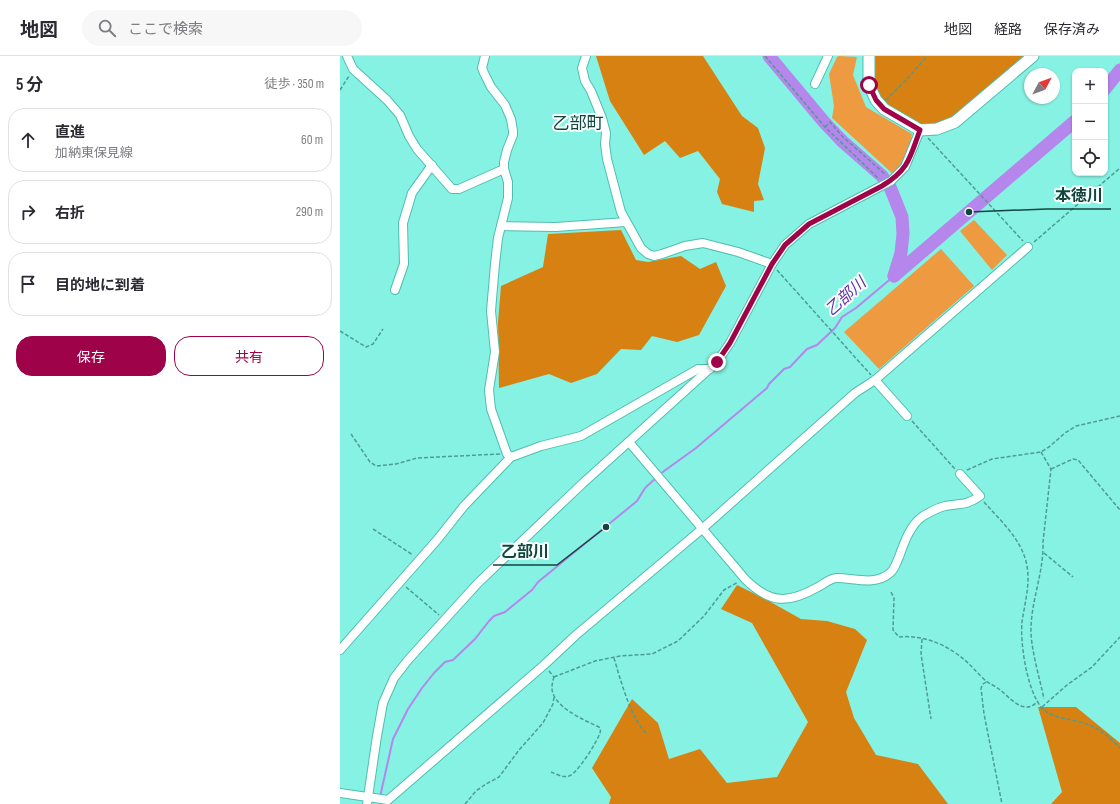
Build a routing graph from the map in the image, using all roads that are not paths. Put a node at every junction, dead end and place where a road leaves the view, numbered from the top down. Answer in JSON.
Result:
{"nodes":[{"id":1,"x":347,"y":56,"type":"edge"},
{"id":2,"x":485,"y":56,"type":"edge"},
{"id":3,"x":586,"y":56,"type":"edge"},
{"id":4,"x":828,"y":56,"type":"edge"},
{"id":5,"x":869,"y":56,"type":"edge"},
{"id":6,"x":1033,"y":56,"type":"edge"},
{"id":7,"x":815,"y":84,"type":"dead end"},
{"id":8,"x":920,"y":130,"type":"junction"},
{"id":9,"x":432,"y":165,"type":"junction"},
{"id":10,"x":504,"y":169,"type":"junction"},
{"id":11,"x":626,"y":222,"type":"junction"},
{"id":12,"x":501,"y":226,"type":"junction"},
{"id":13,"x":1028,"y":247,"type":"road end"},
{"id":14,"x":772,"y":264,"type":"junction"},
{"id":15,"x":395,"y":290,"type":"dead end"},
{"id":16,"x":710,"y":369,"type":"junction"},
{"id":17,"x":875,"y":380,"type":"junction"},
{"id":18,"x":907,"y":416,"type":"road end"},
{"id":19,"x":629,"y":442,"type":"junction"},
{"id":20,"x":509,"y":455,"type":"junction"},
{"id":21,"x":960,"y":474,"type":"road end"},
{"id":22,"x":702,"y":529,"type":"junction"},
{"id":23,"x":340,"y":650,"type":"edge"},
{"id":24,"x":340,"y":793,"type":"edge"},
{"id":25,"x":370,"y":800,"type":"edge"}],
"edges":[{"from":1,"to":9,"type":"street"},
{"from":2,"to":10,"type":"street"},
{"from":3,"to":11,"type":"street"},
{"from":4,"to":7,"type":"street"},
{"from":5,"to":8,"type":"main road"},
{"from":6,"to":8,"type":"main road"},
{"from":8,"to":14,"type":"street"},
{"from":9,"to":10,"type":"street"},
{"from":9,"to":15,"type":"street"},
{"from":10,"to":12,"type":"street"},
{"from":11,"to":12,"type":"street"},
{"from":11,"to":14,"type":"street"},
{"from":12,"to":20,"type":"street"},
{"from":13,"to":17,"type":"street"},
{"from":14,"to":16,"type":"street"},
{"from":16,"to":19,"type":"street"},
{"from":16,"to":20,"type":"street"},
{"from":17,"to":18,"type":"street"},
{"from":17,"to":22,"type":"street"},
{"from":19,"to":22,"type":"street"},
{"from":19,"to":25,"type":"street"},
{"from":20,"to":23,"type":"street"},
{"from":21,"to":22,"type":"street"},
{"from":22,"to":25,"type":"street"},
{"from":24,"to":25,"type":"street"}]}
